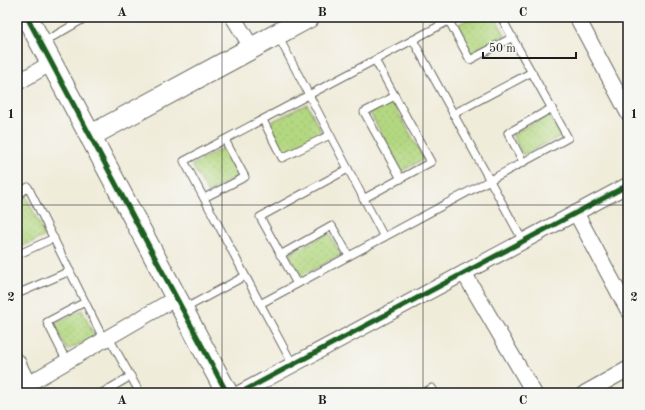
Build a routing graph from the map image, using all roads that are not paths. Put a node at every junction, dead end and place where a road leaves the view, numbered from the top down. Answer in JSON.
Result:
{"nodes":[{"id":1,"x":27,"y":17,"type":"edge"},
{"id":2,"x":87,"y":17,"type":"edge"},
{"id":3,"x":233,"y":17,"type":"edge"},
{"id":4,"x":309,"y":17,"type":"edge"},
{"id":5,"x":456,"y":17,"type":"edge"},
{"id":6,"x":501,"y":17,"type":"edge"},
{"id":7,"x":577,"y":17,"type":"edge"},
{"id":8,"x":449,"y":21,"type":"junction"},
{"id":9,"x":277,"y":34,"type":"junction"},
{"id":10,"x":513,"y":37,"type":"junction"},
{"id":11,"x":413,"y":40,"type":"junction"},
{"id":12,"x":41,"y":43,"type":"junction"},
{"id":13,"x":252,"y":48,"type":"junction"},
{"id":14,"x":375,"y":60,"type":"junction"},
{"id":15,"x":51,"y":63,"type":"junction"},
{"id":16,"x":532,"y":72,"type":"junction"},
{"id":17,"x":17,"y":83,"type":"edge"},
{"id":18,"x":309,"y":95,"type":"junction"},
{"id":19,"x":395,"y":96,"type":"junction"},
{"id":20,"x":552,"y":108,"type":"junction"},
{"id":21,"x":628,"y":113,"type":"edge"},
{"id":22,"x":453,"y":114,"type":"junction"},
{"id":23,"x":263,"y":120,"type":"junction"},
{"id":24,"x":330,"y":134,"type":"junction"},
{"id":25,"x":90,"y":136,"type":"junction"},
{"id":26,"x":225,"y":140,"type":"junction"},
{"id":27,"x":524,"y":162,"type":"junction"},
{"id":28,"x":348,"y":170,"type":"junction"},
{"id":29,"x":400,"y":179,"type":"junction"},
{"id":30,"x":489,"y":180,"type":"junction"},
{"id":31,"x":628,"y":185,"type":"edge"},
{"id":32,"x":17,"y":196,"type":"edge"},
{"id":33,"x":204,"y":198,"type":"junction"},
{"id":34,"x":364,"y":198,"type":"junction"},
{"id":35,"x":576,"y":213,"type":"junction"},
{"id":36,"x":384,"y":237,"type":"junction"},
{"id":37,"x":54,"y":238,"type":"junction"},
{"id":38,"x":523,"y":242,"type":"junction"},
{"id":39,"x":280,"y":254,"type":"junction"},
{"id":40,"x":17,"y":256,"type":"edge"},
{"id":41,"x":349,"y":256,"type":"junction"},
{"id":42,"x":70,"y":271,"type":"junction"},
{"id":43,"x":464,"y":273,"type":"junction"},
{"id":44,"x":245,"y":276,"type":"junction"},
{"id":45,"x":297,"y":284,"type":"junction"},
{"id":46,"x":17,"y":294,"type":"edge"},
{"id":47,"x":85,"y":302,"type":"junction"},
{"id":48,"x":179,"y":304,"type":"junction"},
{"id":49,"x":260,"y":304,"type":"junction"},
{"id":50,"x":628,"y":310,"type":"edge"},
{"id":51,"x":106,"y":339,"type":"junction"},
{"id":52,"x":17,"y":360,"type":"edge"},
{"id":53,"x":67,"y":362,"type":"junction"},
{"id":54,"x":293,"y":365,"type":"junction"},
{"id":55,"x":628,"y":369,"type":"edge"},
{"id":56,"x":131,"y":376,"type":"junction"},
{"id":57,"x":28,"y":390,"type":"edge"},
{"id":58,"x":102,"y":393,"type":"edge"},
{"id":59,"x":140,"y":393,"type":"edge"},
{"id":60,"x":227,"y":393,"type":"edge"},
{"id":61,"x":240,"y":393,"type":"edge"},
{"id":62,"x":424,"y":393,"type":"edge"},
{"id":63,"x":435,"y":393,"type":"edge"},
{"id":64,"x":534,"y":393,"type":"edge"},
{"id":65,"x":585,"y":393,"type":"edge"}],
"edges":[{"from":1,"to":12,"type":"street"},
{"from":2,"to":12,"type":"lane"},
{"from":3,"to":13,"type":"street"},
{"from":4,"to":9,"type":"street"},
{"from":5,"to":8,"type":"lane"},
{"from":6,"to":10,"type":"lane"},
{"from":7,"to":21,"type":"street"},
{"from":8,"to":10,"type":"lane"},
{"from":8,"to":11,"type":"lane"},
{"from":9,"to":13,"type":"street"},
{"from":9,"to":18,"type":"lane"},
{"from":10,"to":16,"type":"lane"},
{"from":11,"to":14,"type":"lane"},
{"from":11,"to":22,"type":"lane"},
{"from":12,"to":15,"type":"street"},
{"from":13,"to":25,"type":"street"},
{"from":14,"to":18,"type":"lane"},
{"from":14,"to":19,"type":"lane"},
{"from":15,"to":17,"type":"street"},
{"from":15,"to":25,"type":"street"},
{"from":16,"to":20,"type":"lane"},
{"from":16,"to":22,"type":"lane"},
{"from":18,"to":23,"type":"lane"},
{"from":18,"to":24,"type":"lane"},
{"from":19,"to":29,"type":"lane"},
{"from":19,"to":29,"type":"lane"},
{"from":20,"to":27,"type":"lane"},
{"from":20,"to":27,"type":"lane"},
{"from":22,"to":30,"type":"lane"},
{"from":23,"to":24,"type":"lane"},
{"from":23,"to":26,"type":"lane"},
{"from":24,"to":28,"type":"lane"},
{"from":25,"to":48,"type":"street"},
{"from":26,"to":33,"type":"lane"},
{"from":26,"to":33,"type":"lane"},
{"from":27,"to":30,"type":"lane"},
{"from":28,"to":34,"type":"lane"},
{"from":28,"to":39,"type":"lane"},
{"from":29,"to":34,"type":"lane"},
{"from":30,"to":36,"type":"lane"},
{"from":30,"to":38,"type":"lane"},
{"from":31,"to":35,"type":"street"},
{"from":32,"to":37,"type":"lane"},
{"from":33,"to":44,"type":"lane"},
{"from":34,"to":36,"type":"lane"},
{"from":35,"to":38,"type":"street"},
{"from":35,"to":50,"type":"street"},
{"from":36,"to":41,"type":"lane"},
{"from":37,"to":40,"type":"lane"},
{"from":37,"to":42,"type":"lane"},
{"from":38,"to":43,"type":"street"},
{"from":39,"to":41,"type":"lane"},
{"from":39,"to":45,"type":"lane"},
{"from":41,"to":45,"type":"lane"},
{"from":42,"to":46,"type":"lane"},
{"from":42,"to":47,"type":"lane"},
{"from":43,"to":54,"type":"street"},
{"from":43,"to":64,"type":"street"},
{"from":44,"to":48,"type":"lane"},
{"from":44,"to":49,"type":"lane"},
{"from":45,"to":49,"type":"lane"},
{"from":47,"to":51,"type":"lane"},
{"from":47,"to":53,"type":"lane"},
{"from":48,"to":51,"type":"street"},
{"from":48,"to":60,"type":"street"},
{"from":49,"to":54,"type":"lane"},
{"from":51,"to":53,"type":"street"},
{"from":51,"to":56,"type":"lane"},
{"from":52,"to":57,"type":"street"},
{"from":53,"to":57,"type":"street"},
{"from":54,"to":61,"type":"street"},
{"from":55,"to":65,"type":"street"},
{"from":56,"to":58,"type":"lane"},
{"from":56,"to":59,"type":"lane"},
{"from":62,"to":63,"type":"lane"}]}
